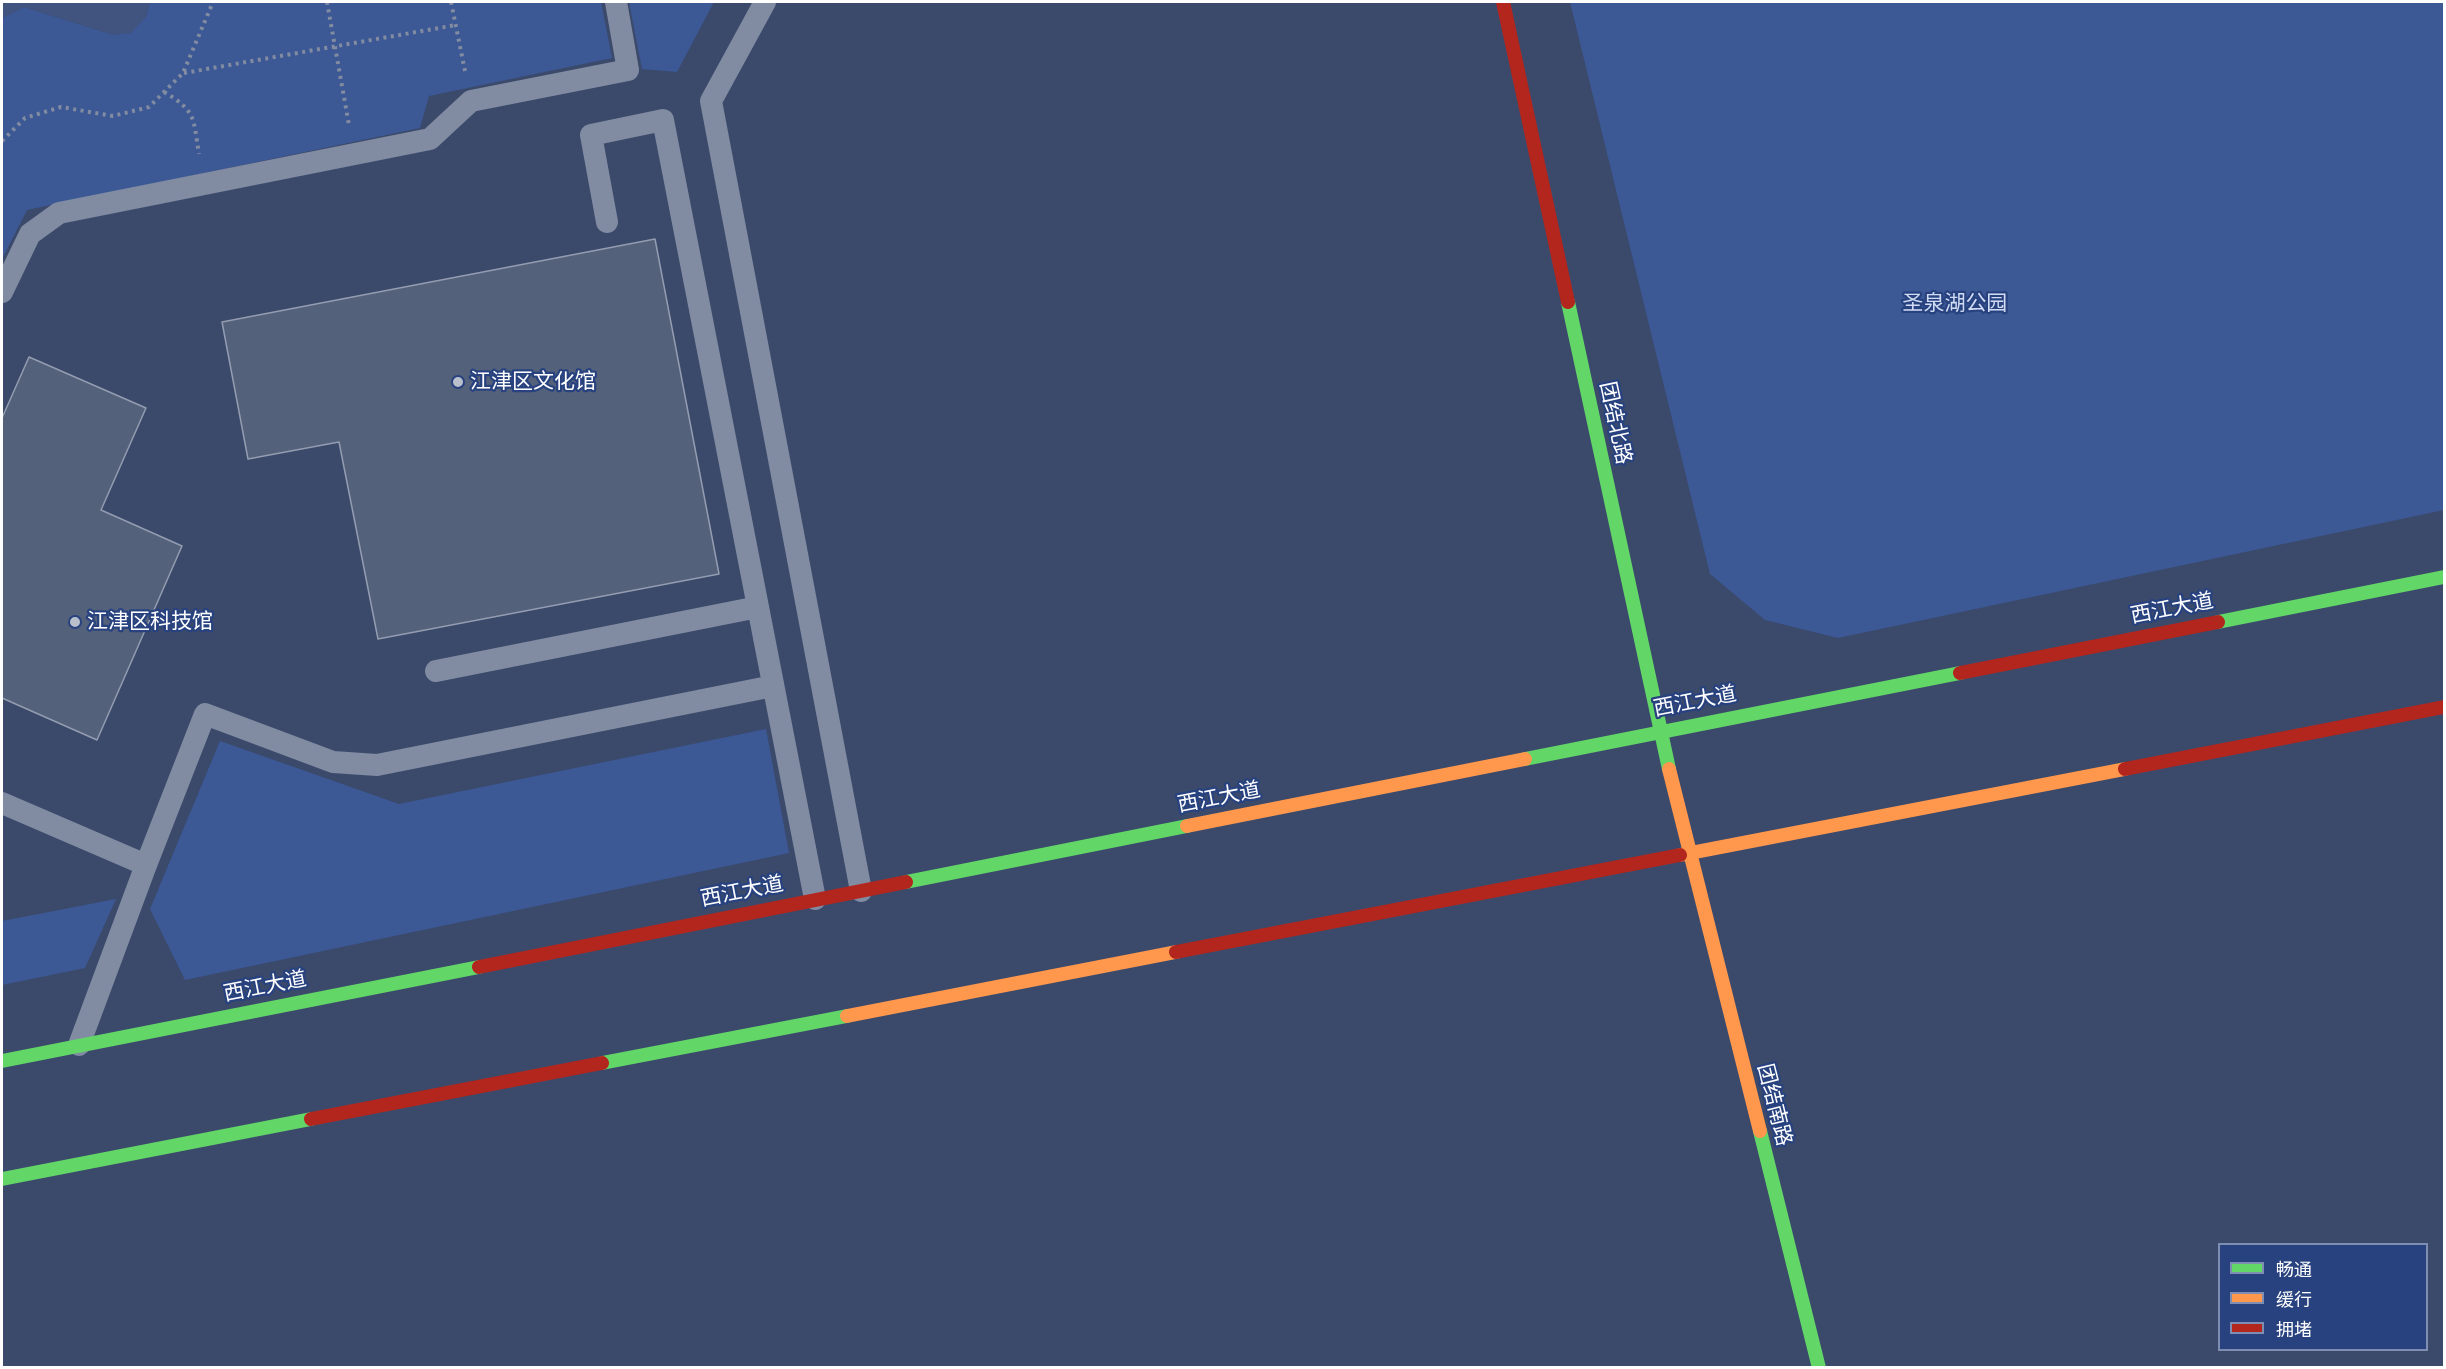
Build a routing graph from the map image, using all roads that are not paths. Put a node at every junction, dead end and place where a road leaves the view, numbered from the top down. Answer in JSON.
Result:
{"nodes":[{"id":1,"x":616,"y":2,"type":"edge"},
{"id":2,"x":765,"y":2,"type":"edge"},
{"id":3,"x":1503,"y":2,"type":"edge"},
{"id":4,"x":607,"y":222,"type":"dead end"},
{"id":5,"x":2,"y":292,"type":"edge"},
{"id":6,"x":2445,"y":577,"type":"edge"},
{"id":7,"x":758,"y":607,"type":"junction"},
{"id":8,"x":436,"y":671,"type":"dead end"},
{"id":9,"x":773,"y":686,"type":"junction"},
{"id":10,"x":2445,"y":707,"type":"edge"},
{"id":11,"x":1660,"y":731,"type":"junction"},
{"id":12,"x":2,"y":803,"type":"edge"},
{"id":13,"x":1689,"y":853,"type":"junction"},
{"id":14,"x":146,"y":865,"type":"junction"},
{"id":15,"x":861,"y":891,"type":"junction"},
{"id":16,"x":815,"y":899,"type":"junction"},
{"id":17,"x":79,"y":1045,"type":"junction"},
{"id":18,"x":2,"y":1061,"type":"edge"},
{"id":19,"x":3,"y":1179,"type":"edge"},
{"id":20,"x":1819,"y":1368,"type":"edge"}],
"edges":[{"from":1,"to":5,"type":"lane"},
{"from":2,"to":15,"type":"lane"},
{"from":3,"to":11,"type":"main road","name":"团结北路"},
{"from":4,"to":7,"type":"lane"},
{"from":6,"to":11,"type":"main road","name":"西江大道"},
{"from":7,"to":8,"type":"lane"},
{"from":7,"to":9,"type":"lane"},
{"from":9,"to":14,"type":"lane"},
{"from":9,"to":16,"type":"lane"},
{"from":10,"to":13,"type":"main road"},
{"from":11,"to":13,"type":"main road","name":"团结北路"},
{"from":11,"to":15,"type":"main road","name":"西江大道"},
{"from":12,"to":14,"type":"lane"},
{"from":13,"to":19,"type":"main road"},
{"from":13,"to":20,"type":"main road","name":"团结南路"},
{"from":14,"to":17,"type":"lane"},
{"from":15,"to":16,"type":"main road","name":"西江大道"},
{"from":16,"to":17,"type":"main road","name":"西江大道"},
{"from":17,"to":18,"type":"main road","name":"西江大道"}]}
